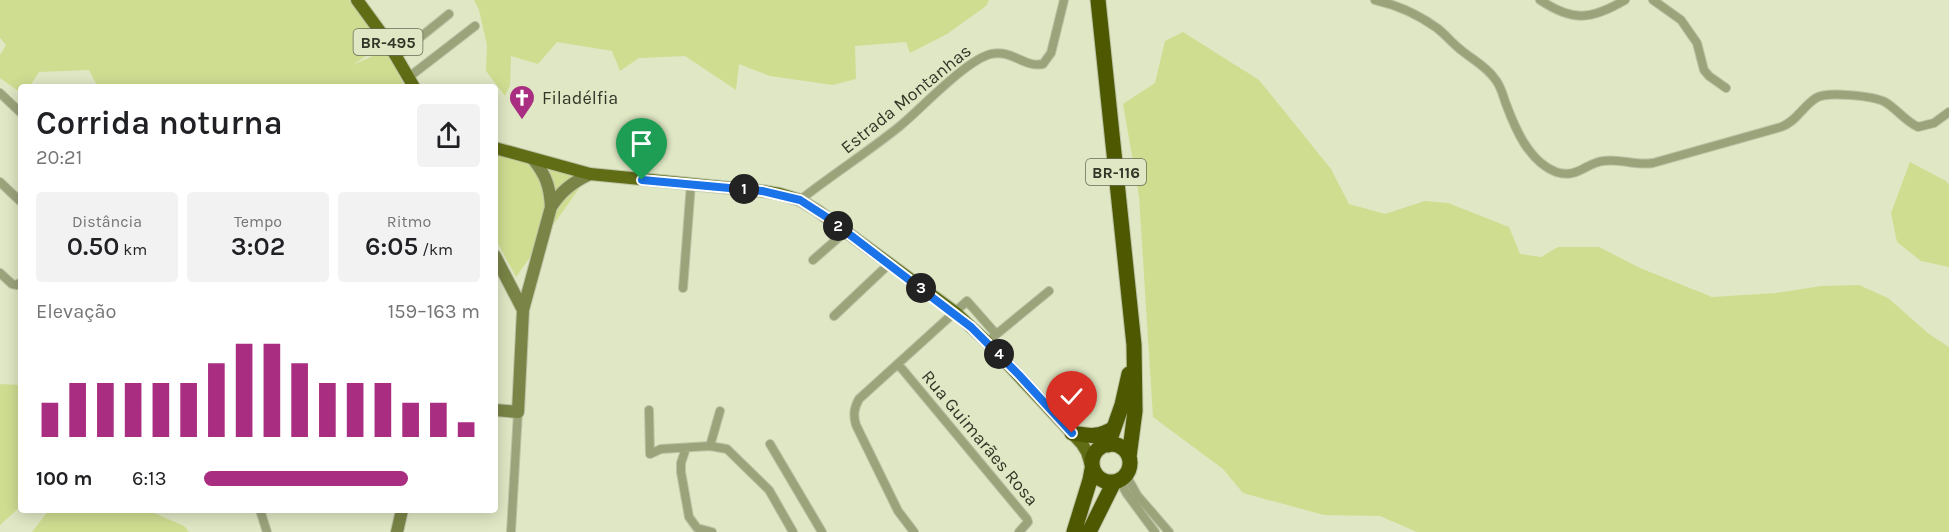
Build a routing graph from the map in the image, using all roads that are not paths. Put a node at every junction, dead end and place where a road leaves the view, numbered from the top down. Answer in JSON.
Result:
{"nodes":[{"id":1,"x":357,"y":0,"type":"edge"},
{"id":2,"x":1064,"y":0,"type":"edge"},
{"id":3,"x":1098,"y":0,"type":"edge"},
{"id":4,"x":1375,"y":0,"type":"edge"},
{"id":5,"x":1540,"y":0,"type":"edge"},
{"id":6,"x":1625,"y":0,"type":"edge"},
{"id":7,"x":1653,"y":0,"type":"edge"},
{"id":8,"x":449,"y":14,"type":"dead end"},
{"id":9,"x":475,"y":26,"type":"dead end"},
{"id":10,"x":397,"y":56,"type":"junction"},
{"id":11,"x":412,"y":82,"type":"edge"},
{"id":12,"x":1726,"y":88,"type":"dead end"},
{"id":13,"x":0,"y":93,"type":"edge"},
{"id":14,"x":18,"y":110,"type":"edge"},
{"id":15,"x":1949,"y":112,"type":"edge"},
{"id":16,"x":498,"y":149,"type":"edge"},
{"id":17,"x":533,"y":159,"type":"junction"},
{"id":18,"x":590,"y":174,"type":"junction"},
{"id":19,"x":0,"y":182,"type":"edge"},
{"id":20,"x":692,"y":184,"type":"junction"},
{"id":21,"x":18,"y":199,"type":"edge"},
{"id":22,"x":800,"y":200,"type":"junction"},
{"id":23,"x":551,"y":207,"type":"junction"},
{"id":24,"x":845,"y":232,"type":"junction"},
{"id":25,"x":813,"y":260,"type":"dead end"},
{"id":26,"x":498,"y":262,"type":"edge"},
{"id":27,"x":890,"y":264,"type":"junction"},
{"id":28,"x":0,"y":273,"type":"edge"},
{"id":29,"x":18,"y":283,"type":"edge"},
{"id":30,"x":683,"y":288,"type":"dead end"},
{"id":31,"x":1049,"y":291,"type":"dead end"},
{"id":32,"x":523,"y":310,"type":"junction"},
{"id":33,"x":954,"y":312,"type":"junction"},
{"id":34,"x":834,"y":316,"type":"dead end"},
{"id":35,"x":992,"y":338,"type":"junction"},
{"id":36,"x":1134,"y":345,"type":"junction"},
{"id":37,"x":898,"y":364,"type":"junction"},
{"id":38,"x":498,"y":410,"type":"edge"},
{"id":39,"x":650,"y":410,"type":"dead end"},
{"id":40,"x":720,"y":411,"type":"dead end"},
{"id":41,"x":518,"y":412,"type":"junction"},
{"id":42,"x":1114,"y":428,"type":"junction"},
{"id":43,"x":1072,"y":433,"type":"junction"},
{"id":44,"x":770,"y":444,"type":"dead end"},
{"id":45,"x":1105,"y":445,"type":"junction"},
{"id":46,"x":710,"y":446,"type":"junction"},
{"id":47,"x":686,"y":448,"type":"junction"},
{"id":48,"x":1129,"y":457,"type":"junction"},
{"id":49,"x":1092,"y":469,"type":"junction"},
{"id":50,"x":1120,"y":479,"type":"junction"},
{"id":51,"x":261,"y":513,"type":"edge"},
{"id":52,"x":401,"y":513,"type":"edge"},
{"id":53,"x":513,"y":531,"type":"edge"},
{"id":54,"x":267,"y":532,"type":"edge"},
{"id":55,"x":397,"y":532,"type":"edge"},
{"id":56,"x":712,"y":532,"type":"edge"},
{"id":57,"x":792,"y":532,"type":"edge"},
{"id":58,"x":822,"y":532,"type":"edge"},
{"id":59,"x":914,"y":532,"type":"edge"},
{"id":60,"x":1019,"y":532,"type":"edge"},
{"id":61,"x":1074,"y":532,"type":"edge"},
{"id":62,"x":1089,"y":532,"type":"edge"},
{"id":63,"x":1155,"y":532,"type":"edge"},
{"id":64,"x":1169,"y":532,"type":"edge"}],
"edges":[{"from":1,"to":10,"type":"main road","number":"BR-495"},
{"from":2,"to":22,"type":"street","name":"Estrada Montanhas"},
{"from":3,"to":36,"type":"highway","number":"BR-116"},
{"from":4,"to":15,"type":"street"},
{"from":5,"to":6,"type":"street"},
{"from":7,"to":12,"type":"street"},
{"from":8,"to":10,"type":"street"},
{"from":9,"to":11,"type":"street"},
{"from":10,"to":11,"type":"main road","number":"BR-495"},
{"from":13,"to":14,"type":"street"},
{"from":16,"to":17,"type":"main road"},
{"from":17,"to":18,"type":"main road"},
{"from":17,"to":23,"type":"street"},
{"from":18,"to":20,"type":"main road"},
{"from":18,"to":23,"type":"street"},
{"from":19,"to":21,"type":"street"},
{"from":20,"to":22,"type":"main road"},
{"from":20,"to":30,"type":"street"},
{"from":22,"to":24,"type":"main road"},
{"from":23,"to":32,"type":"street"},
{"from":24,"to":25,"type":"street"},
{"from":24,"to":27,"type":"main road"},
{"from":26,"to":32,"type":"street"},
{"from":27,"to":33,"type":"main road"},
{"from":27,"to":34,"type":"street"},
{"from":28,"to":29,"type":"street"},
{"from":31,"to":35,"type":"street"},
{"from":32,"to":41,"type":"street"},
{"from":33,"to":35,"type":"main road"},
{"from":33,"to":37,"type":"street"},
{"from":35,"to":43,"type":"main road"},
{"from":36,"to":42,"type":"highway","number":"BR-116"},
{"from":36,"to":48,"type":"highway","number":"BR-116"},
{"from":37,"to":59,"type":"street"},
{"from":37,"to":60,"type":"street","name":"Rua Guimarães Rosa"},
{"from":38,"to":41,"type":"street"},
{"from":39,"to":47,"type":"street"},
{"from":40,"to":46,"type":"street"},
{"from":41,"to":53,"type":"street"},
{"from":42,"to":43,"type":"highway"},
{"from":42,"to":45,"type":"highway","number":"BR-116"},
{"from":43,"to":45,"type":"main road"},
{"from":43,"to":49,"type":"main road"},
{"from":44,"to":58,"type":"street"},
{"from":45,"to":48,"type":"highway"},
{"from":45,"to":49,"type":"highway","number":"BR-116"},
{"from":46,"to":47,"type":"street"},
{"from":46,"to":57,"type":"street"},
{"from":47,"to":56,"type":"street"},
{"from":48,"to":50,"type":"highway","number":"BR-116"},
{"from":49,"to":50,"type":"highway"},
{"from":49,"to":61,"type":"highway","number":"BR-116"},
{"from":50,"to":62,"type":"highway","number":"BR-116"},
{"from":50,"to":63,"type":"street"},
{"from":50,"to":64,"type":"street"},
{"from":51,"to":54,"type":"street"},
{"from":52,"to":55,"type":"street"}]}
